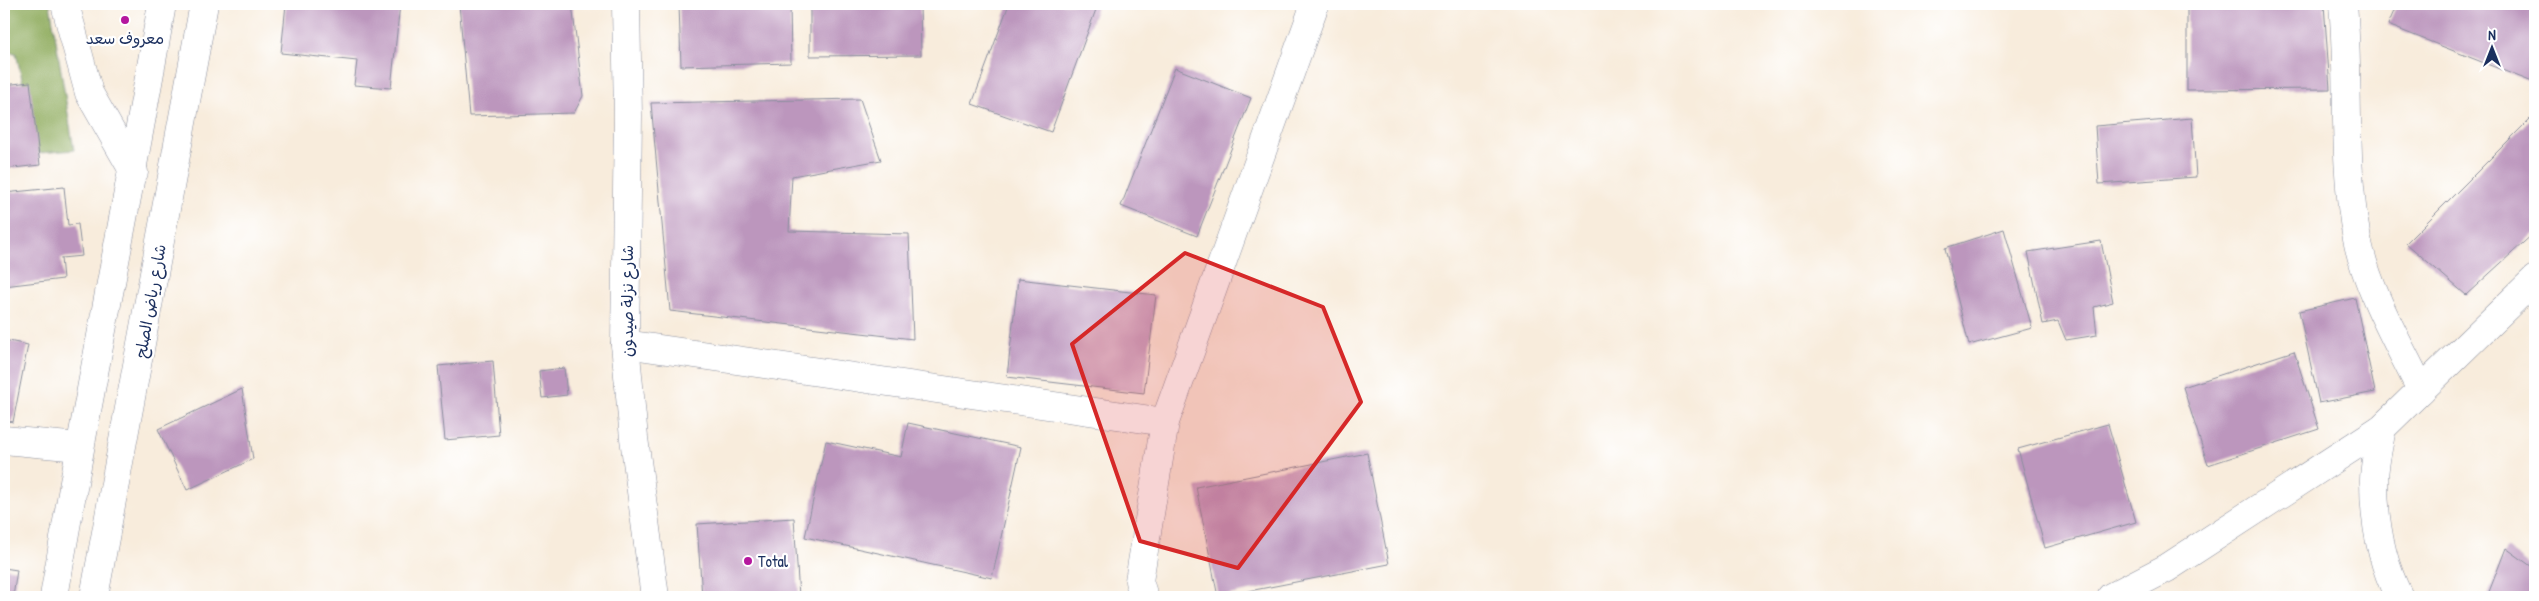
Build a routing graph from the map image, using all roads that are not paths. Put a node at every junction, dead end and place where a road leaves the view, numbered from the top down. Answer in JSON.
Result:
{"nodes":[{"id":1,"x":65,"y":4,"type":"edge"},
{"id":2,"x":162,"y":4,"type":"edge"},
{"id":3,"x":204,"y":4,"type":"edge"},
{"id":4,"x":626,"y":4,"type":"edge"},
{"id":5,"x":1314,"y":4,"type":"edge"},
{"id":6,"x":2343,"y":4,"type":"edge"},
{"id":7,"x":134,"y":172,"type":"junction"},
{"id":8,"x":2535,"y":279,"type":"edge"},
{"id":9,"x":625,"y":344,"type":"junction"},
{"id":10,"x":2421,"y":390,"type":"junction"},
{"id":11,"x":1165,"y":422,"type":"junction"},
{"id":12,"x":2382,"y":428,"type":"junction"},
{"id":13,"x":4,"y":440,"type":"edge"},
{"id":14,"x":79,"y":448,"type":"junction"},
{"id":15,"x":54,"y":597,"type":"edge"},
{"id":16,"x":94,"y":597,"type":"edge"},
{"id":17,"x":655,"y":597,"type":"edge"},
{"id":18,"x":1144,"y":597,"type":"edge"},
{"id":19,"x":2111,"y":597,"type":"edge"},
{"id":20,"x":2399,"y":597,"type":"edge"}],
"edges":[{"from":1,"to":7,"type":"street"},
{"from":2,"to":7,"type":"street"},
{"from":3,"to":16,"type":"street","name":"شارع رياض الصلح"},
{"from":4,"to":9,"type":"street","name":"شارع نزلة صيدون"},
{"from":5,"to":11,"type":"street"},
{"from":6,"to":10,"type":"street"},
{"from":7,"to":14,"type":"street"},
{"from":8,"to":10,"type":"street"},
{"from":9,"to":11,"type":"street"},
{"from":9,"to":17,"type":"street","name":"شارع نزلة صيدون"},
{"from":10,"to":12,"type":"street"},
{"from":11,"to":18,"type":"street"},
{"from":12,"to":19,"type":"street"},
{"from":12,"to":20,"type":"street"},
{"from":13,"to":14,"type":"street"},
{"from":14,"to":15,"type":"street"}]}
